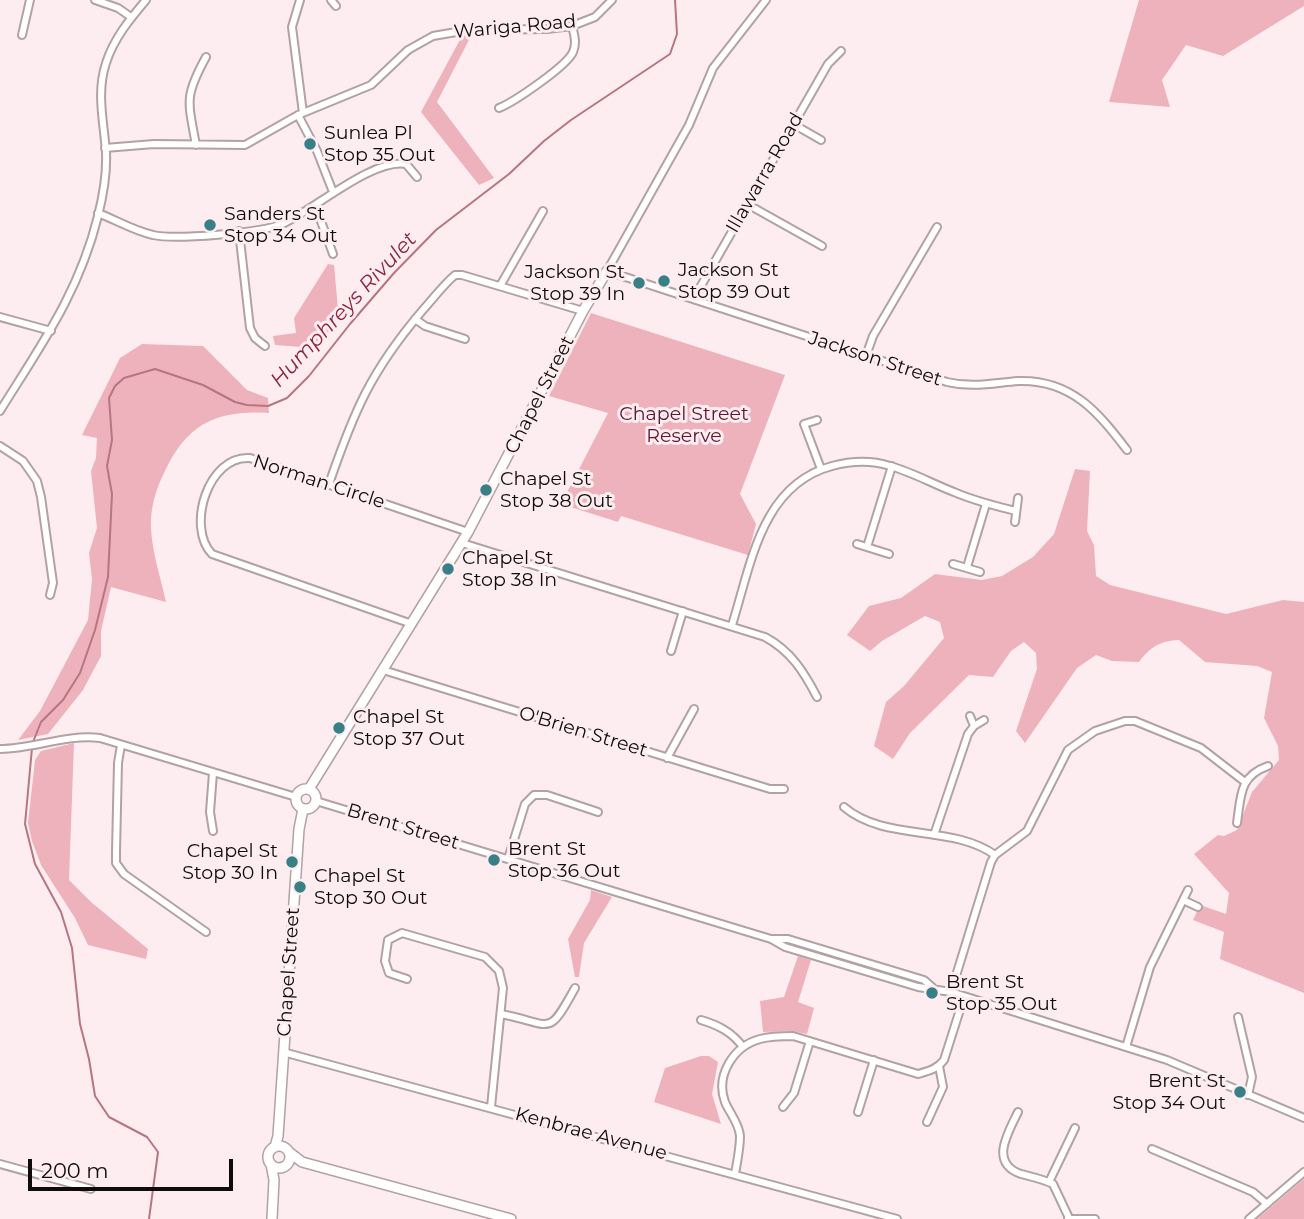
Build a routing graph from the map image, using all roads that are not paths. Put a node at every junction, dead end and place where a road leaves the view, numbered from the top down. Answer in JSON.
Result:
{"nodes":[{"id":1,"x":30,"y":0,"type":"edge"},
{"id":2,"x":95,"y":0,"type":"edge"},
{"id":3,"x":146,"y":0,"type":"edge"},
{"id":4,"x":300,"y":0,"type":"edge"},
{"id":5,"x":612,"y":0,"type":"edge"},
{"id":6,"x":766,"y":0,"type":"edge"},
{"id":7,"x":131,"y":17,"type":"junction"},
{"id":8,"x":572,"y":26,"type":"junction"},
{"id":9,"x":22,"y":35,"type":"dead end"},
{"id":10,"x":841,"y":51,"type":"dead end"},
{"id":11,"x":206,"y":57,"type":"dead end"},
{"id":12,"x":499,"y":108,"type":"dead end"},
{"id":13,"x":300,"y":114,"type":"junction"},
{"id":14,"x":793,"y":124,"type":"junction"},
{"id":15,"x":821,"y":141,"type":"dead end"},
{"id":16,"x":196,"y":145,"type":"junction"},
{"id":17,"x":106,"y":148,"type":"junction"},
{"id":18,"x":417,"y":177,"type":"dead end"},
{"id":19,"x":333,"y":192,"type":"junction"},
{"id":20,"x":747,"y":204,"type":"junction"},
{"id":21,"x":315,"y":205,"type":"junction"},
{"id":22,"x":543,"y":211,"type":"dead end"},
{"id":23,"x":98,"y":213,"type":"junction"},
{"id":24,"x":937,"y":227,"type":"dead end"},
{"id":25,"x":239,"y":231,"type":"junction"},
{"id":26,"x":822,"y":246,"type":"dead end"},
{"id":27,"x":333,"y":254,"type":"dead end"},
{"id":28,"x":607,"y":271,"type":"junction"},
{"id":29,"x":500,"y":286,"type":"junction"},
{"id":30,"x":694,"y":298,"type":"junction"},
{"id":31,"x":583,"y":311,"type":"junction"},
{"id":32,"x":0,"y":317,"type":"edge"},
{"id":33,"x":415,"y":320,"type":"junction"},
{"id":34,"x":51,"y":331,"type":"junction"},
{"id":35,"x":464,"y":338,"type":"dead end"},
{"id":36,"x":265,"y":346,"type":"dead end"},
{"id":37,"x":866,"y":356,"type":"junction"},
{"id":38,"x":0,"y":411,"type":"edge"},
{"id":39,"x":817,"y":420,"type":"dead end"},
{"id":40,"x":0,"y":446,"type":"edge"},
{"id":41,"x":1127,"y":450,"type":"dead end"},
{"id":42,"x":892,"y":466,"type":"junction"},
{"id":43,"x":821,"y":469,"type":"junction"},
{"id":44,"x":329,"y":484,"type":"junction"},
{"id":45,"x":1018,"y":498,"type":"dead end"},
{"id":46,"x":985,"y":504,"type":"junction"},
{"id":47,"x":1016,"y":511,"type":"junction"},
{"id":48,"x":1015,"y":522,"type":"dead end"},
{"id":49,"x":468,"y":532,"type":"junction"},
{"id":50,"x":462,"y":542,"type":"junction"},
{"id":51,"x":857,"y":544,"type":"dead end"},
{"id":52,"x":867,"y":547,"type":"junction"},
{"id":53,"x":889,"y":554,"type":"dead end"},
{"id":54,"x":953,"y":564,"type":"dead end"},
{"id":55,"x":967,"y":567,"type":"junction"},
{"id":56,"x":980,"y":572,"type":"dead end"},
{"id":57,"x":50,"y":595,"type":"dead end"},
{"id":58,"x":683,"y":611,"type":"junction"},
{"id":59,"x":412,"y":624,"type":"junction"},
{"id":60,"x":732,"y":625,"type":"junction"},
{"id":61,"x":671,"y":651,"type":"dead end"},
{"id":62,"x":383,"y":670,"type":"junction"},
{"id":63,"x":817,"y":697,"type":"dead end"},
{"id":64,"x":694,"y":709,"type":"dead end"},
{"id":65,"x":970,"y":716,"type":"dead end"},
{"id":66,"x":984,"y":720,"type":"dead end"},
{"id":67,"x":974,"y":726,"type":"junction"},
{"id":68,"x":121,"y":745,"type":"junction"},
{"id":69,"x":0,"y":748,"type":"edge"},
{"id":70,"x":667,"y":758,"type":"junction"},
{"id":71,"x":1268,"y":766,"type":"dead end"},
{"id":72,"x":213,"y":773,"type":"junction"},
{"id":73,"x":1245,"y":782,"type":"junction"},
{"id":74,"x":309,"y":789,"type":"junction"},
{"id":75,"x":785,"y":789,"type":"dead end"},
{"id":76,"x":296,"y":797,"type":"junction"},
{"id":77,"x":316,"y":801,"type":"junction"},
{"id":78,"x":844,"y":807,"type":"dead end"},
{"id":79,"x":303,"y":809,"type":"junction"},
{"id":80,"x":598,"y":811,"type":"dead end"},
{"id":81,"x":1237,"y":823,"type":"dead end"},
{"id":82,"x":213,"y":831,"type":"dead end"},
{"id":83,"x":934,"y":835,"type":"junction"},
{"id":84,"x":995,"y":855,"type":"junction"},
{"id":85,"x":508,"y":859,"type":"junction"},
{"id":86,"x":1188,"y":890,"type":"dead end"},
{"id":87,"x":1183,"y":900,"type":"junction"},
{"id":88,"x":1198,"y":907,"type":"dead end"},
{"id":89,"x":206,"y":932,"type":"dead end"},
{"id":90,"x":407,"y":978,"type":"dead end"},
{"id":91,"x":575,"y":988,"type":"dead end"},
{"id":92,"x":951,"y":992,"type":"junction"},
{"id":93,"x":964,"y":997,"type":"junction"},
{"id":94,"x":501,"y":1014,"type":"junction"},
{"id":95,"x":1238,"y":1017,"type":"dead end"},
{"id":96,"x":701,"y":1020,"type":"dead end"},
{"id":97,"x":810,"y":1041,"type":"junction"},
{"id":98,"x":743,"y":1047,"type":"junction"},
{"id":99,"x":1126,"y":1047,"type":"junction"},
{"id":100,"x":283,"y":1052,"type":"junction"},
{"id":101,"x":874,"y":1060,"type":"junction"},
{"id":102,"x":939,"y":1066,"type":"junction"},
{"id":103,"x":1248,"y":1095,"type":"junction"},
{"id":104,"x":491,"y":1107,"type":"junction"},
{"id":105,"x":783,"y":1107,"type":"dead end"},
{"id":106,"x":858,"y":1112,"type":"dead end"},
{"id":107,"x":1017,"y":1112,"type":"dead end"},
{"id":108,"x":1304,"y":1118,"type":"edge"},
{"id":109,"x":928,"y":1122,"type":"dead end"},
{"id":110,"x":1075,"y":1128,"type":"dead end"},
{"id":111,"x":282,"y":1149,"type":"junction"},
{"id":112,"x":1152,"y":1149,"type":"dead end"},
{"id":113,"x":302,"y":1162,"type":"junction"},
{"id":114,"x":0,"y":1164,"type":"edge"},
{"id":115,"x":271,"y":1164,"type":"junction"},
{"id":116,"x":285,"y":1166,"type":"junction"},
{"id":117,"x":1304,"y":1172,"type":"edge"},
{"id":118,"x":734,"y":1174,"type":"junction"},
{"id":119,"x":274,"y":1180,"type":"junction"},
{"id":120,"x":1049,"y":1182,"type":"junction"},
{"id":121,"x":91,"y":1189,"type":"dead end"},
{"id":122,"x":1267,"y":1204,"type":"junction"},
{"id":123,"x":272,"y":1219,"type":"edge"},
{"id":124,"x":511,"y":1219,"type":"edge"},
{"id":125,"x":897,"y":1219,"type":"edge"},
{"id":126,"x":1069,"y":1219,"type":"edge"},
{"id":127,"x":1095,"y":1219,"type":"edge"},
{"id":128,"x":1249,"y":1219,"type":"edge"}],
"edges":[{"from":1,"to":9,"type":"street"},
{"from":2,"to":7,"type":"street"},
{"from":3,"to":7,"type":"street"},
{"from":4,"to":13,"type":"street"},
{"from":5,"to":8,"type":"street","name":"Wariga Road"},
{"from":6,"to":28,"type":"street","name":"Chapel Street"},
{"from":7,"to":17,"type":"street"},
{"from":8,"to":12,"type":"street"},
{"from":8,"to":13,"type":"street","name":"Wariga Road"},
{"from":10,"to":14,"type":"street","name":"Illawarra Road"},
{"from":11,"to":16,"type":"street"},
{"from":13,"to":16,"type":"street","name":"Wariga Road"},
{"from":13,"to":19,"type":"street"},
{"from":14,"to":15,"type":"street"},
{"from":14,"to":20,"type":"street","name":"Illawarra Road"},
{"from":16,"to":17,"type":"street","name":"Wariga Road"},
{"from":17,"to":23,"type":"street"},
{"from":18,"to":19,"type":"street"},
{"from":19,"to":21,"type":"street"},
{"from":20,"to":26,"type":"street"},
{"from":20,"to":30,"type":"street","name":"Illawarra Road"},
{"from":21,"to":25,"type":"street"},
{"from":21,"to":27,"type":"street"},
{"from":22,"to":29,"type":"street"},
{"from":23,"to":25,"type":"street"},
{"from":23,"to":34,"type":"street"},
{"from":24,"to":37,"type":"street"},
{"from":25,"to":36,"type":"street"},
{"from":28,"to":30,"type":"street","name":"Jackson Street"},
{"from":28,"to":31,"type":"street","name":"Chapel Street"},
{"from":29,"to":31,"type":"street"},
{"from":29,"to":33,"type":"street"},
{"from":30,"to":37,"type":"street","name":"Jackson Street"},
{"from":31,"to":49,"type":"street","name":"Chapel Street"},
{"from":32,"to":34,"type":"street"},
{"from":33,"to":35,"type":"street"},
{"from":33,"to":44,"type":"street"},
{"from":34,"to":38,"type":"street"},
{"from":37,"to":41,"type":"street","name":"Jackson Street"},
{"from":39,"to":43,"type":"street"},
{"from":40,"to":57,"type":"street"},
{"from":42,"to":43,"type":"street"},
{"from":42,"to":46,"type":"street"},
{"from":42,"to":52,"type":"street"},
{"from":43,"to":60,"type":"street"},
{"from":44,"to":49,"type":"street","name":"Norman Circle"},
{"from":44,"to":59,"type":"street","name":"Norman Circle"},
{"from":45,"to":47,"type":"street"},
{"from":46,"to":47,"type":"street"},
{"from":46,"to":55,"type":"street"},
{"from":47,"to":48,"type":"street"},
{"from":49,"to":50,"type":"street","name":"Chapel Street"},
{"from":50,"to":58,"type":"street"},
{"from":50,"to":59,"type":"street","name":"Chapel Street"},
{"from":51,"to":52,"type":"street"},
{"from":52,"to":53,"type":"street"},
{"from":54,"to":55,"type":"street"},
{"from":55,"to":56,"type":"street"},
{"from":58,"to":60,"type":"street"},
{"from":58,"to":61,"type":"street"},
{"from":59,"to":62,"type":"street","name":"Chapel Street"},
{"from":60,"to":63,"type":"street"},
{"from":62,"to":70,"type":"street","name":"O'Brien Street"},
{"from":62,"to":74,"type":"street","name":"Chapel Street"},
{"from":64,"to":70,"type":"street"},
{"from":65,"to":67,"type":"street"},
{"from":66,"to":67,"type":"street"},
{"from":67,"to":83,"type":"street"},
{"from":68,"to":69,"type":"street"},
{"from":68,"to":72,"type":"street"},
{"from":68,"to":89,"type":"street"},
{"from":70,"to":75,"type":"street","name":"O'Brien Street"},
{"from":71,"to":73,"type":"street"},
{"from":72,"to":76,"type":"street"},
{"from":72,"to":82,"type":"street"},
{"from":73,"to":81,"type":"street"},
{"from":73,"to":84,"type":"street"},
{"from":74,"to":76,"type":"street"},
{"from":74,"to":77,"type":"street"},
{"from":76,"to":79,"type":"street"},
{"from":77,"to":79,"type":"street"},
{"from":77,"to":85,"type":"street","name":"Brent Street"},
{"from":78,"to":83,"type":"street"},
{"from":79,"to":100,"type":"street","name":"Chapel Street"},
{"from":80,"to":85,"type":"street"},
{"from":83,"to":84,"type":"street"},
{"from":84,"to":92,"type":"street"},
{"from":85,"to":92,"type":"street","name":"Brent Street"},
{"from":86,"to":87,"type":"street"},
{"from":87,"to":88,"type":"street"},
{"from":87,"to":99,"type":"street"},
{"from":90,"to":94,"type":"street"},
{"from":91,"to":94,"type":"street"},
{"from":92,"to":93,"type":"street","name":"Brent Street"},
{"from":93,"to":99,"type":"street","name":"Brent Street"},
{"from":93,"to":102,"type":"street"},
{"from":94,"to":104,"type":"street"},
{"from":95,"to":103,"type":"street"},
{"from":96,"to":98,"type":"street"},
{"from":97,"to":98,"type":"street"},
{"from":97,"to":101,"type":"street"},
{"from":97,"to":105,"type":"street"},
{"from":98,"to":118,"type":"street"},
{"from":99,"to":103,"type":"street","name":"Brent Street"},
{"from":100,"to":104,"type":"street","name":"Kenbrae Avenue"},
{"from":100,"to":111,"type":"street","name":"Chapel Street"},
{"from":101,"to":102,"type":"street"},
{"from":101,"to":106,"type":"street"},
{"from":102,"to":109,"type":"street"},
{"from":103,"to":108,"type":"street","name":"Brent Street"},
{"from":104,"to":118,"type":"street","name":"Kenbrae Avenue"},
{"from":107,"to":120,"type":"street"},
{"from":110,"to":120,"type":"street"},
{"from":111,"to":113,"type":"street"},
{"from":111,"to":115,"type":"street"},
{"from":111,"to":116,"type":"street"},
{"from":112,"to":122,"type":"street"},
{"from":113,"to":116,"type":"street"},
{"from":113,"to":124,"type":"street"},
{"from":114,"to":121,"type":"street"},
{"from":115,"to":116,"type":"street"},
{"from":115,"to":119,"type":"street"},
{"from":116,"to":119,"type":"street"},
{"from":117,"to":122,"type":"street"},
{"from":118,"to":125,"type":"street","name":"Kenbrae Avenue"},
{"from":119,"to":123,"type":"street"},
{"from":120,"to":126,"type":"street"},
{"from":122,"to":128,"type":"street"},
{"from":126,"to":127,"type":"street"}]}
